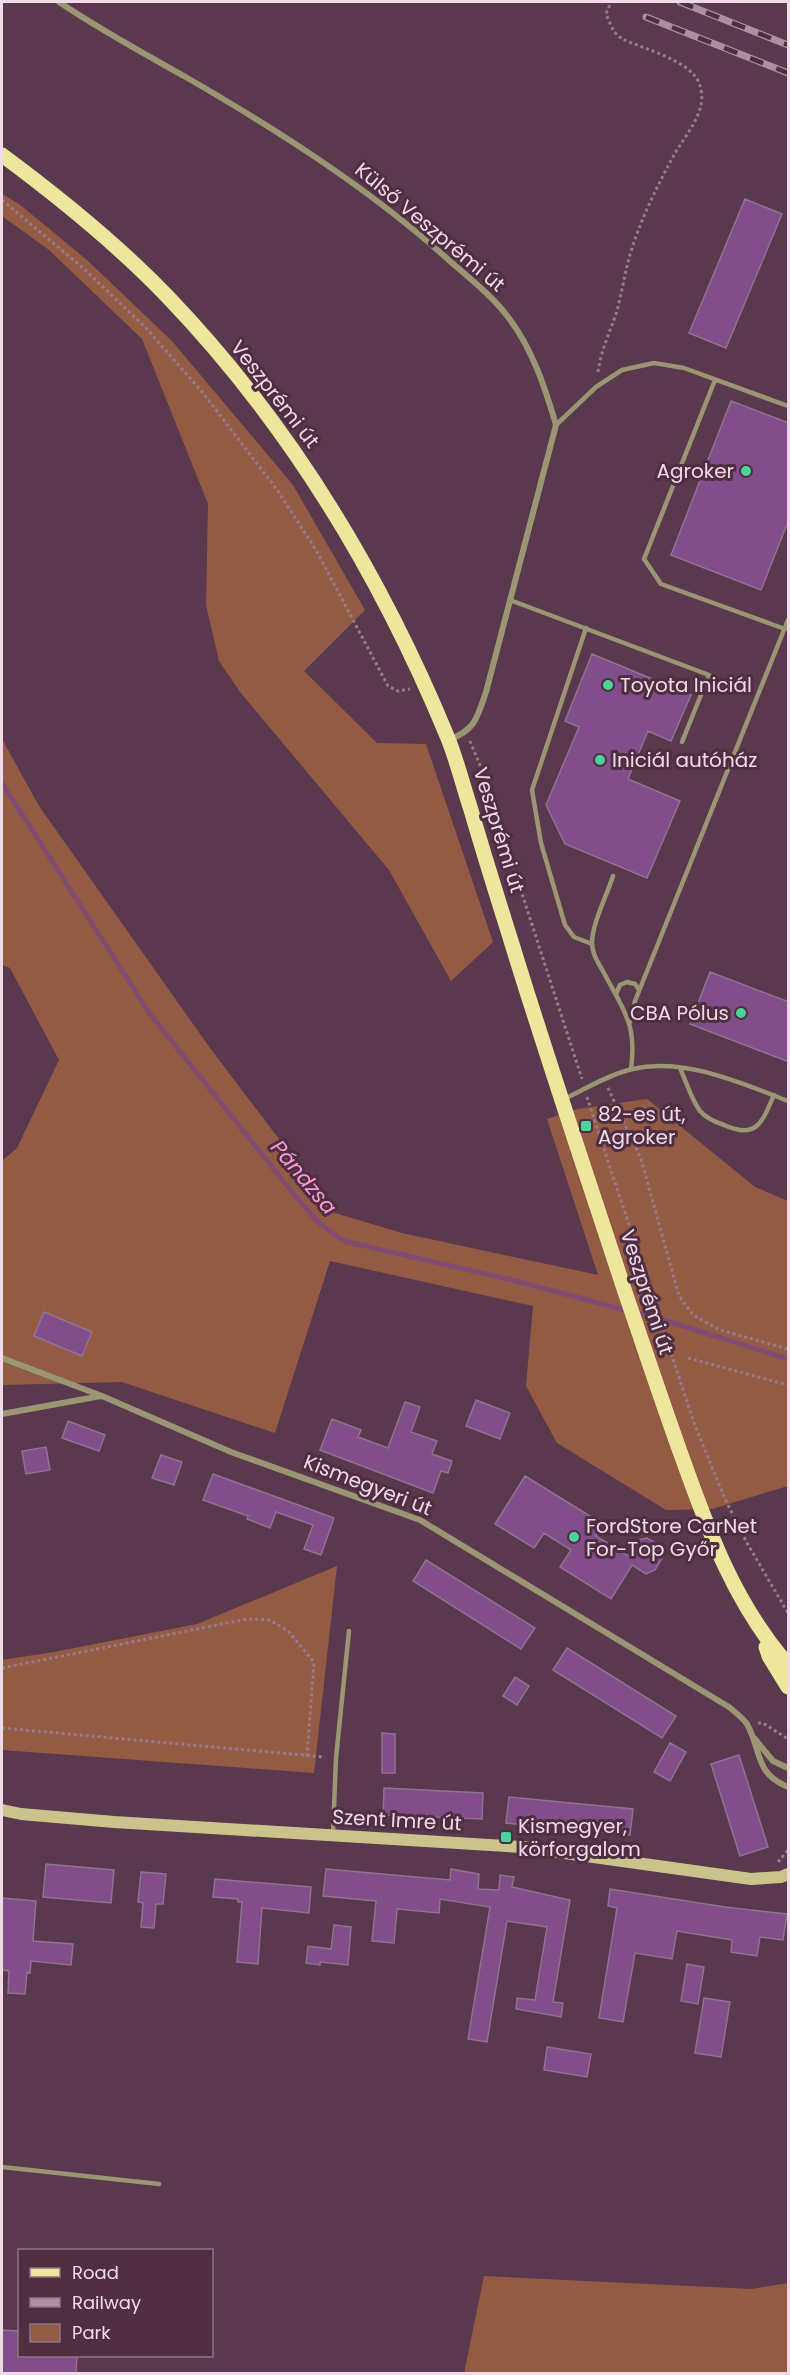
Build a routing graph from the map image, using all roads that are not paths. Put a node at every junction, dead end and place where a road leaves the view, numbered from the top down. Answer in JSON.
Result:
{"nodes":[{"id":1,"x":59,"y":2,"type":"edge"},
{"id":2,"x":2,"y":155,"type":"edge"},
{"id":3,"x":715,"y":380,"type":"junction"},
{"id":4,"x":789,"y":406,"type":"edge"},
{"id":5,"x":556,"y":424,"type":"junction"},
{"id":6,"x":510,"y":600,"type":"junction"},
{"id":7,"x":789,"y":620,"type":"edge"},
{"id":8,"x":586,"y":628,"type":"junction"},
{"id":9,"x":785,"y":629,"type":"junction"},
{"id":10,"x":449,"y":741,"type":"junction"},
{"id":11,"x":681,"y":742,"type":"dead end"},
{"id":12,"x":613,"y":876,"type":"dead end"},
{"id":13,"x":592,"y":944,"type":"junction"},
{"id":14,"x":639,"y":991,"type":"junction"},
{"id":15,"x":616,"y":997,"type":"junction"},
{"id":16,"x":630,"y":1022,"type":"junction"},
{"id":17,"x":680,"y":1068,"type":"junction"},
{"id":18,"x":631,"y":1069,"type":"junction"},
{"id":19,"x":774,"y":1095,"type":"junction"},
{"id":20,"x":560,"y":1101,"type":"junction"},
{"id":21,"x":789,"y":1101,"type":"edge"},
{"id":22,"x":2,"y":1358,"type":"edge"},
{"id":23,"x":102,"y":1396,"type":"junction"},
{"id":24,"x":2,"y":1414,"type":"edge"},
{"id":25,"x":350,"y":1631,"type":"dead end"},
{"id":26,"x":761,"y":1633,"type":"junction"},
{"id":27,"x":789,"y":1665,"type":"edge"},
{"id":28,"x":789,"y":1686,"type":"edge"},
{"id":29,"x":752,"y":1735,"type":"junction"},
{"id":30,"x":789,"y":1768,"type":"edge"},
{"id":31,"x":789,"y":1787,"type":"edge"},
{"id":32,"x":2,"y":1810,"type":"edge"},
{"id":33,"x":333,"y":1836,"type":"junction"},
{"id":34,"x":789,"y":1874,"type":"edge"},
{"id":35,"x":2,"y":2167,"type":"edge"},
{"id":36,"x":159,"y":2184,"type":"dead end"}],
"edges":[{"from":1,"to":5,"type":"street","name":"Külső Veszprémi út"},
{"from":2,"to":10,"type":"main road","name":"Veszprémi út"},
{"from":3,"to":4,"type":"lane"},
{"from":3,"to":5,"type":"lane"},
{"from":3,"to":9,"type":"lane"},
{"from":5,"to":6,"type":"street"},
{"from":6,"to":8,"type":"lane"},
{"from":6,"to":10,"type":"street"},
{"from":7,"to":9,"type":"lane"},
{"from":8,"to":11,"type":"lane"},
{"from":8,"to":13,"type":"lane"},
{"from":9,"to":14,"type":"lane"},
{"from":10,"to":20,"type":"main road","name":"Veszprémi út"},
{"from":12,"to":13,"type":"lane"},
{"from":13,"to":15,"type":"lane"},
{"from":14,"to":15,"type":"lane"},
{"from":14,"to":16,"type":"lane"},
{"from":15,"to":16,"type":"lane"},
{"from":16,"to":18,"type":"lane"},
{"from":17,"to":18,"type":"lane"},
{"from":17,"to":19,"type":"lane"},
{"from":17,"to":19,"type":"lane"},
{"from":18,"to":20,"type":"lane"},
{"from":19,"to":21,"type":"lane"},
{"from":20,"to":26,"type":"main road","name":"Veszprémi út"},
{"from":22,"to":23,"type":"street","name":"Kismegyeri út"},
{"from":23,"to":24,"type":"street"},
{"from":23,"to":29,"type":"street","name":"Kismegyeri út"},
{"from":25,"to":33,"type":"lane"},
{"from":26,"to":27,"type":"main road","name":"Veszprémi út"},
{"from":26,"to":28,"type":"main road","name":"Veszprémi út"},
{"from":29,"to":30,"type":"street","name":"Kismegyeri út"},
{"from":29,"to":31,"type":"street","name":"Kismegyeri út"},
{"from":32,"to":33,"type":"main road","name":"Szent Imre út"},
{"from":33,"to":34,"type":"main road","name":"Szent Imre út"},
{"from":35,"to":36,"type":"lane"}]}
